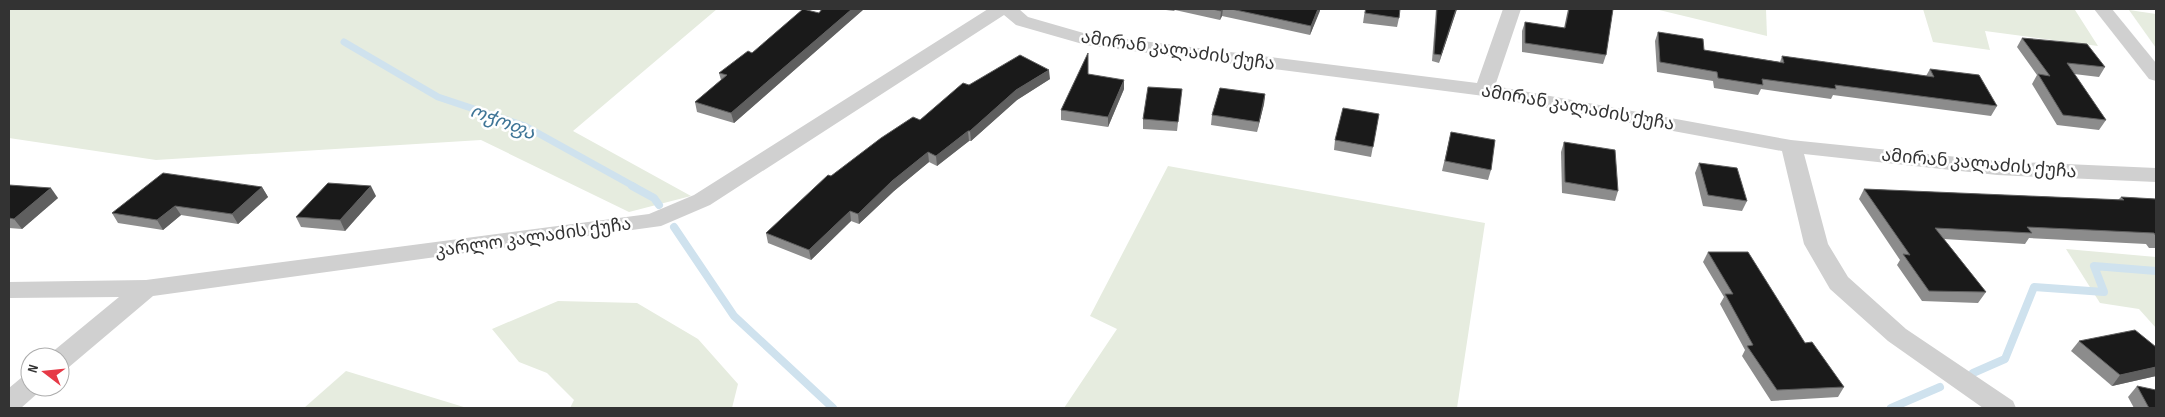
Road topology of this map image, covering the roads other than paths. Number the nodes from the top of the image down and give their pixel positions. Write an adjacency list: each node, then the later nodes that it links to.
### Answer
1 (1000, 9): 9 (street, კარლო კალაძის ქუჩა)
2 (1008, 9): 6 (street, ამირან კალაძის ქუჩა)
3 (1512, 9): 6 (street)
4 (2103, 9): 5 (street)
5 (2156, 75)
6 (1484, 90): 7 (street, ამირან კალაძის ქუჩა)
7 (1791, 146): 8 (street, ამირან კალაძის ქუჩა); 14 (street)
8 (2156, 175)
9 (146, 288): 10 (street, კარლო კალაძის ქუჩა); 11 (street)
10 (9, 290)
11 (70, 352)
12 (20, 394): 13 (street)
13 (9, 403)
14 (2003, 408)

